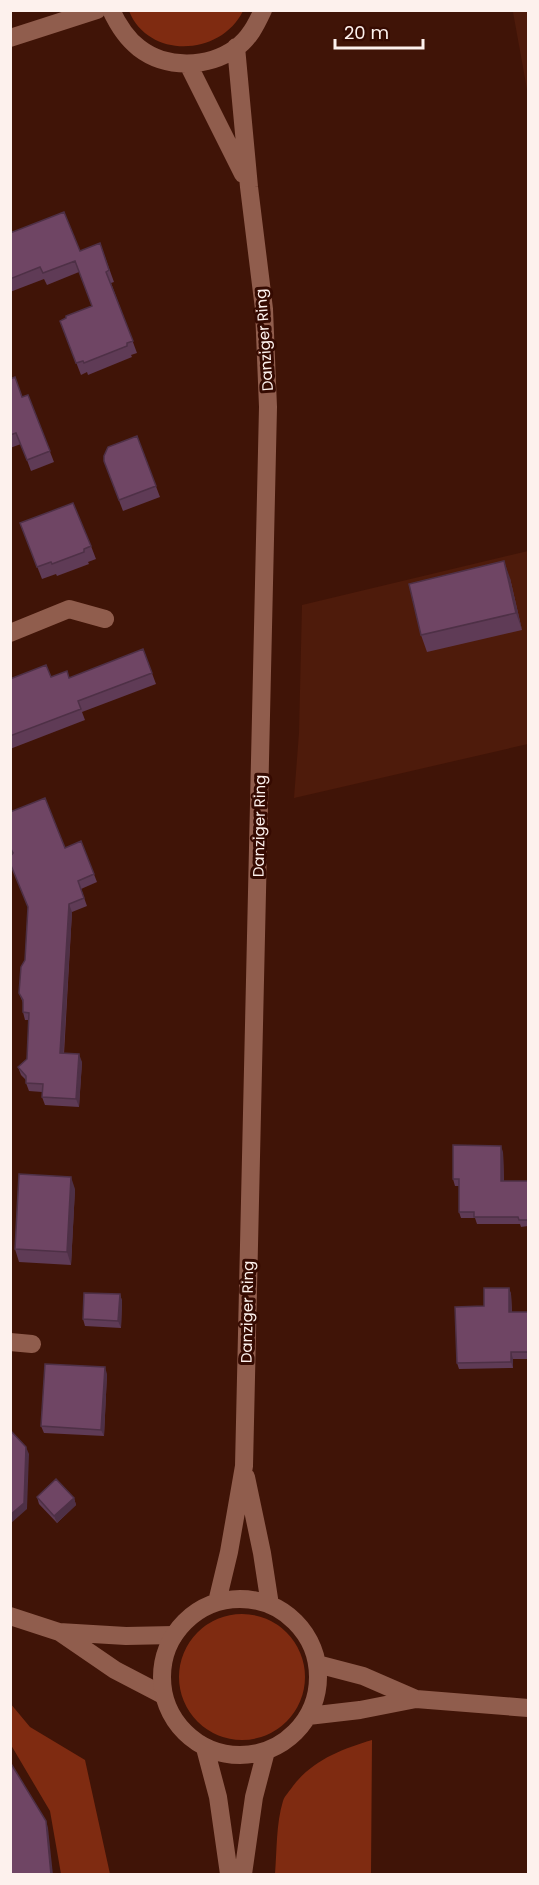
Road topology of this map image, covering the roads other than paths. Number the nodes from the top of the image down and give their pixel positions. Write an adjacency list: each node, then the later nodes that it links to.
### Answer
1 (97, 10): 4 (main road)
2 (111, 10): 6 (main road)
3 (263, 10): 5 (main road)
4 (10, 38)
5 (236, 47): 6 (main road); 7 (main road, Danziger Ring)
6 (188, 64): 7 (main road, Danziger Ring)
7 (249, 187): 12 (main road, Danziger Ring)
8 (105, 620): 9 (main road)
9 (10, 633)
10 (10, 1342): 11 (main road)
11 (32, 1344)
12 (244, 1466): 13 (main road, Danziger Ring); 14 (main road, Danziger Ring)
13 (217, 1602): 14 (main road); 17 (main road)
14 (270, 1605): 18 (main road)
15 (10, 1616): 16 (main road)
16 (59, 1632): 17 (main road); 19 (main road)
17 (174, 1635): 19 (main road)
18 (317, 1664): 20 (main road); 22 (main road)
19 (163, 1695): 23 (main road)
20 (416, 1699): 21 (main road); 22 (main road)
21 (528, 1708)
22 (308, 1716): 24 (main road)
23 (205, 1748): 24 (main road); 25 (main road)
24 (266, 1751): 26 (main road)
25 (229, 1875)
26 (243, 1875)

